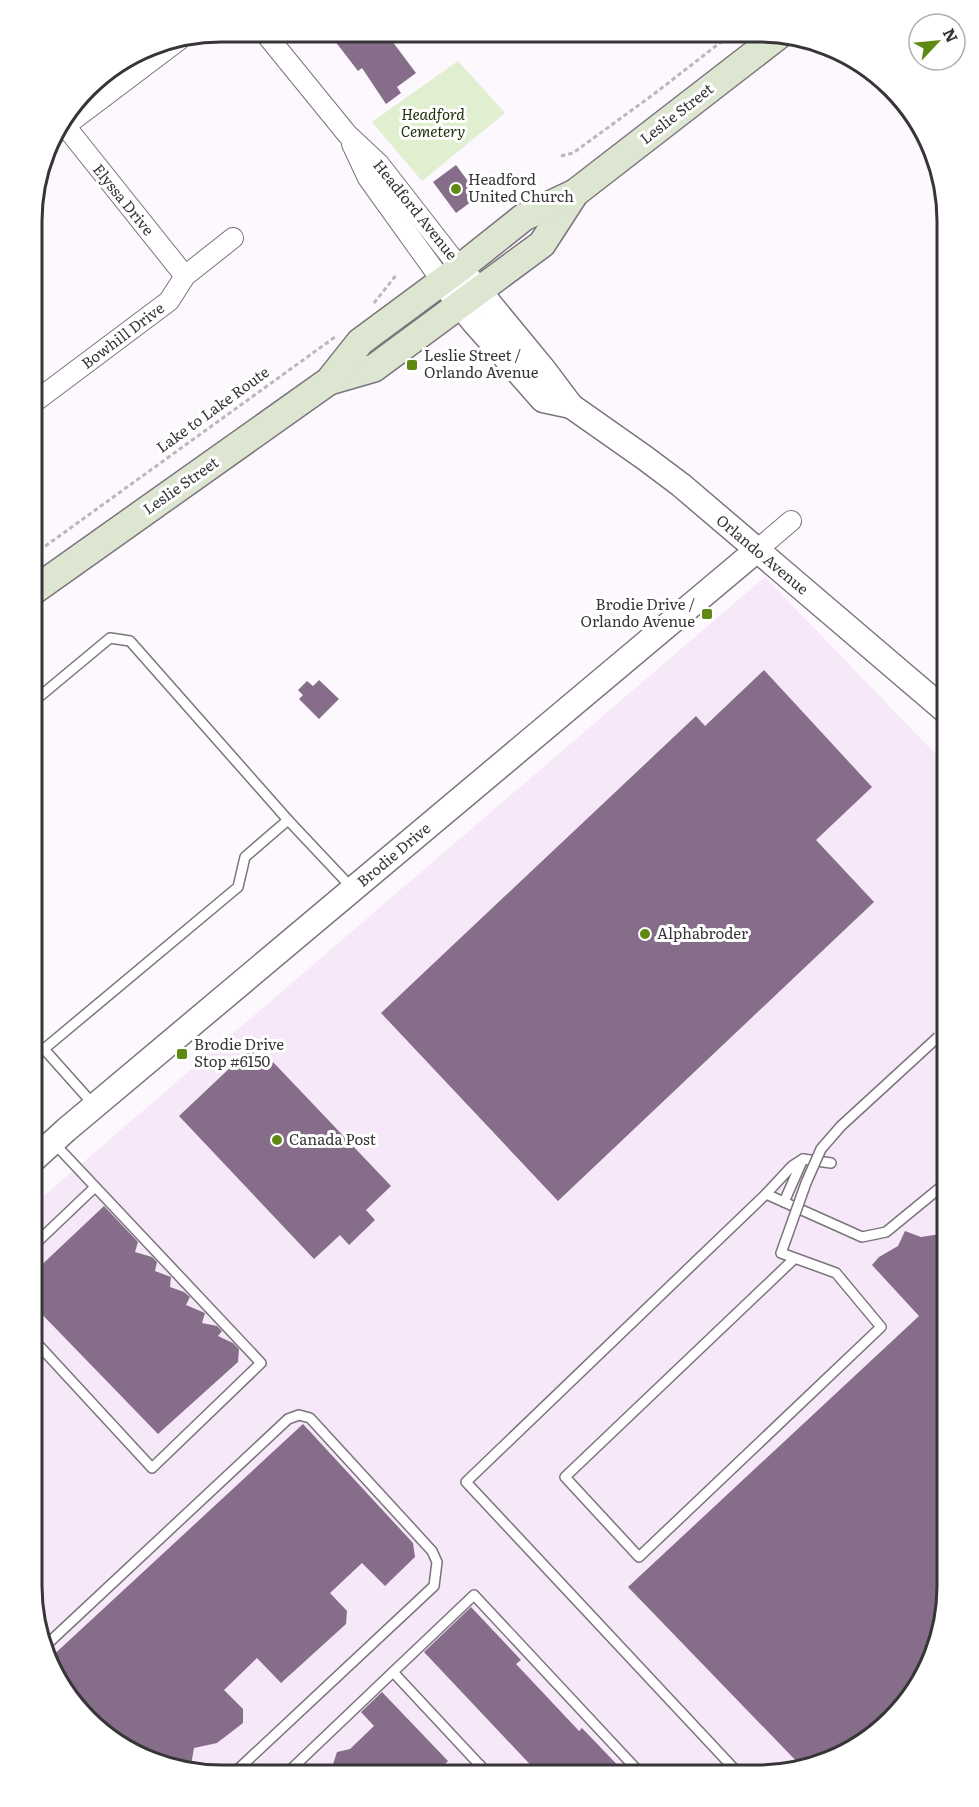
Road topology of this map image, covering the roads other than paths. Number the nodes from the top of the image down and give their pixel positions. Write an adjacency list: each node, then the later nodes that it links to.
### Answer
1 (272, 42): 8 (street, Headford Avenue)
2 (769, 42): 6 (main road, Leslie Street)
3 (165, 51): 4 (street)
4 (76, 116)
5 (65, 134): 9 (street, Elyssa Drive)
6 (575, 193): 8 (main road, Leslie Street); 10 (main road, Leslie Street)
7 (232, 238): 9 (street, Bowhill Drive)
8 (451, 274): 10 (street, Orlando Avenue); 11 (main road, Leslie Street)
9 (185, 276): 12 (street, Bowhill Drive)
10 (469, 298): 11 (main road, Leslie Street); 14 (street, Orlando Avenue)
11 (329, 381): 15 (main road, Leslie Street)
12 (42, 395)
13 (791, 520): 14 (street)
14 (757, 550): 17 (street, Orlando Avenue); 19 (street, Brodie Drive)
15 (42, 585)
16 (42, 695): 18 (lane)
17 (937, 703)
18 (288, 820): 19 (lane); 21 (lane)
19 (353, 889): 21 (street, Brodie Drive)
20 (937, 1041): 31 (lane, bridge)
21 (95, 1106): 22 (street, Brodie Drive)
22 (53, 1142): 23 (street, Brodie Drive); 26 (lane)
23 (42, 1152)
24 (803, 1159): 25 (lane); 28 (lane); 29 (lane)
25 (831, 1163)
26 (95, 1186): 30 (lane); 32 (lane)
27 (937, 1190): 29 (lane)
28 (766, 1194): 29 (lane); 39 (lane)
29 (784, 1202)
30 (42, 1237)
31 (795, 1258): 31 (lane)
32 (42, 1349)
33 (50, 1641): 35 (lane)
34 (393, 1672): 36 (lane); 37 (lane); 38 (lane)
35 (243, 1765)
36 (295, 1765)
37 (480, 1765)
38 (633, 1765)
39 (731, 1765)

